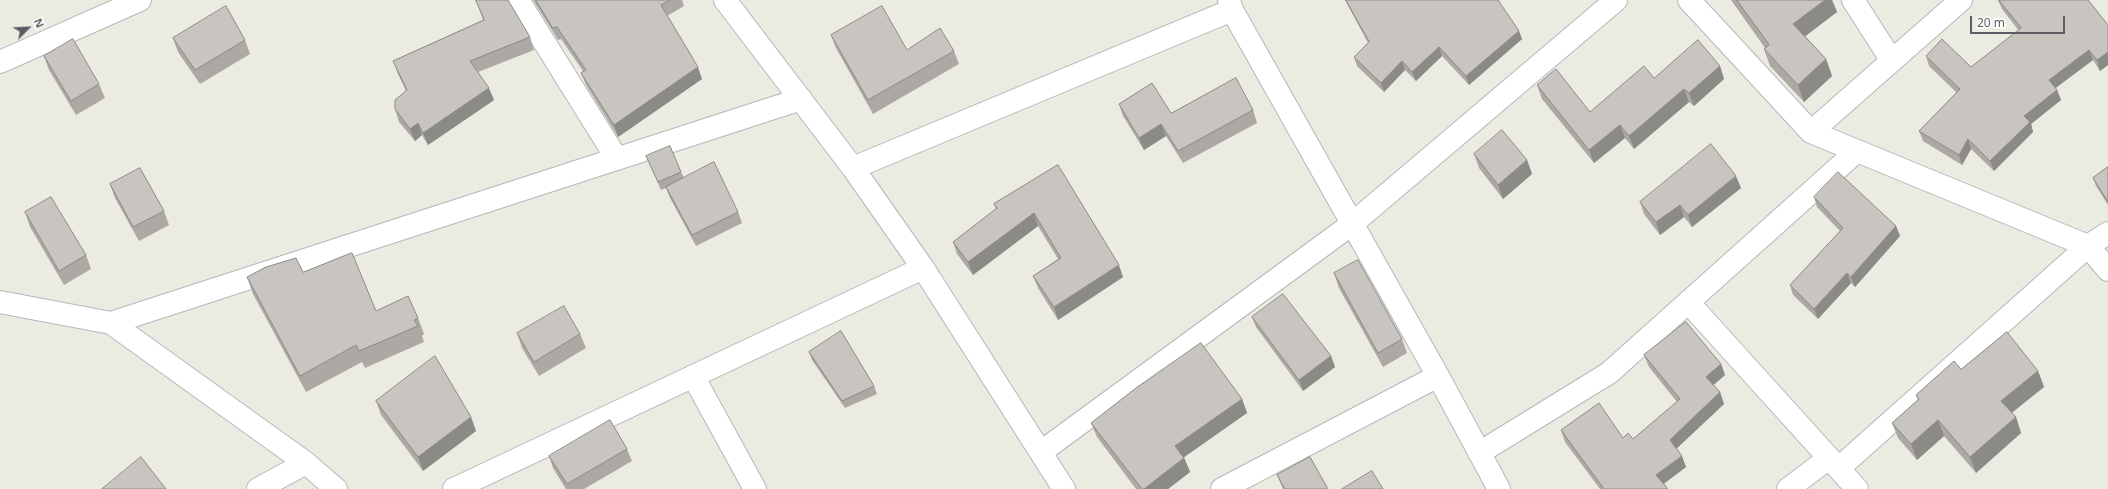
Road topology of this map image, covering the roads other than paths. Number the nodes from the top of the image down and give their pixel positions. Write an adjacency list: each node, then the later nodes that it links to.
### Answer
1 (140, 0): 9 (street)
2 (518, 0): 14 (street)
3 (725, 0): 11 (street)
4 (1616, 0): 16 (street)
5 (1689, 0): 12 (street)
6 (1853, 0): 10 (street)
7 (1961, 0): 10 (street)
8 (1230, 5): 15 (street); 16 (street)
9 (2, 58)
10 (1892, 61): 12 (street)
11 (801, 99): 14 (street); 15 (street)
12 (1811, 132): 13 (street)
13 (1857, 151): 18 (street); 22 (street)
14 (616, 159): 23 (street)
15 (853, 168): 19 (street)
16 (1352, 224): 25 (street); 26 (street)
17 (2108, 233): 18 (street)
18 (2088, 246): 20 (street); 29 (street)
19 (923, 268): 24 (street); 26 (street)
20 (2108, 270)
21 (0, 302): 23 (street)
22 (1688, 302): 27 (street); 29 (street)
23 (111, 323): 28 (street)
24 (693, 376): 32 (street); 33 (street)
25 (1438, 376): 27 (street); 35 (street)
26 (1040, 452): 34 (street)
27 (1479, 453): 36 (street)
28 (306, 463): 30 (street); 31 (street)
29 (1834, 463): 37 (street); 38 (street)
30 (258, 489)
31 (336, 489)
32 (454, 489)
33 (755, 489)
34 (1064, 489)
35 (1222, 489)
36 (1499, 489)
37 (1788, 489)
38 (1857, 489)

